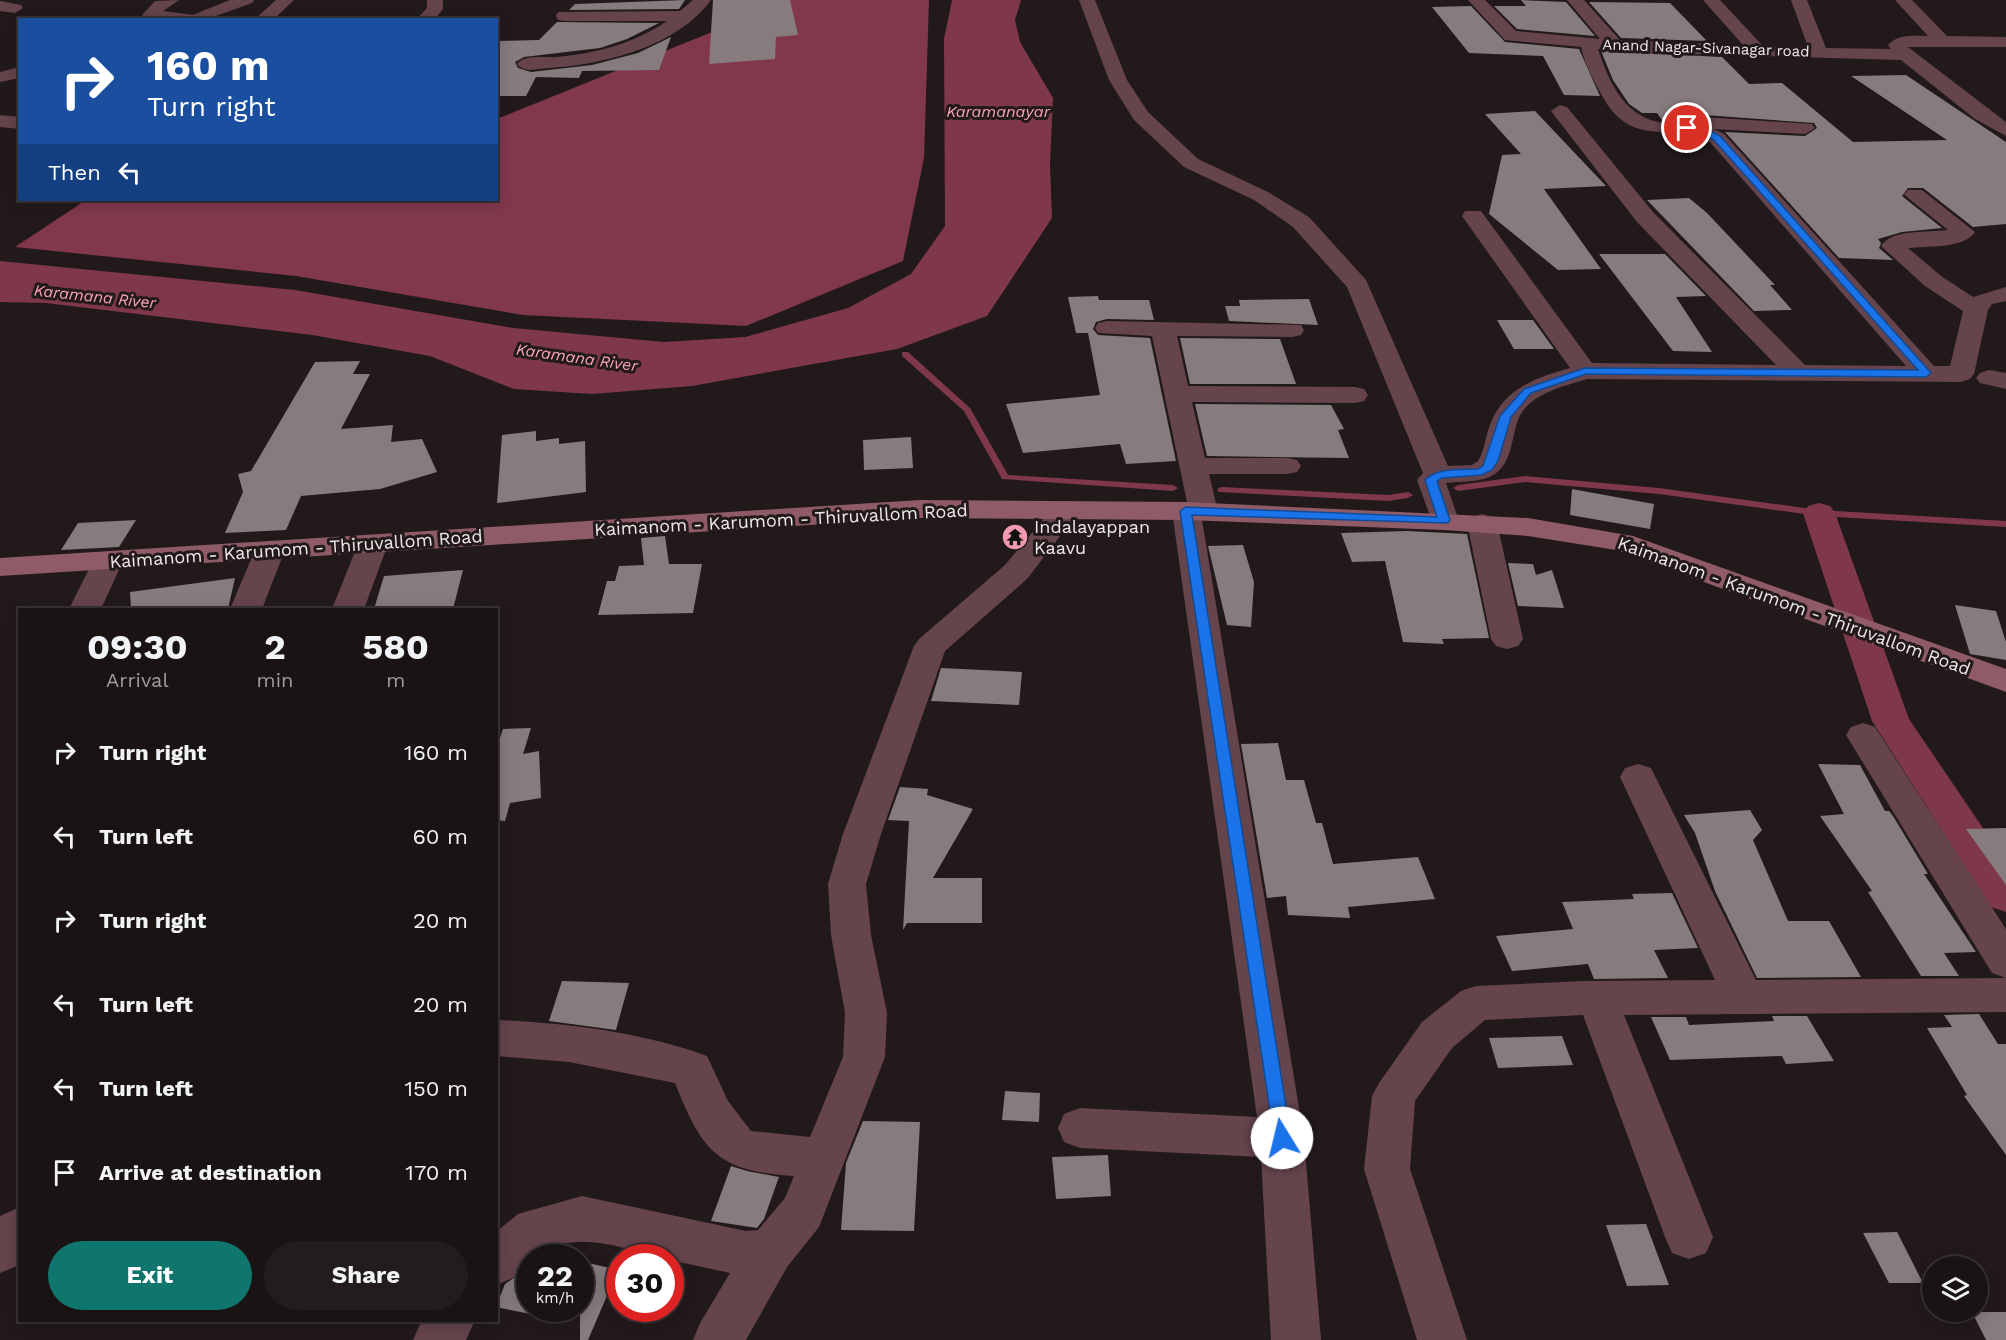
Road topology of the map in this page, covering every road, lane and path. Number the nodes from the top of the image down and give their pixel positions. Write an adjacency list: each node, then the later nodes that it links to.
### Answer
1 (171, 0): 14 (street)
2 (246, 0): 15 (street)
3 (286, 0): 16 (street)
4 (435, 0): 17 (street)
5 (703, 0): 13 (street)
6 (1087, 0): 50 (street)
7 (1476, 0): 23 (street)
8 (1575, 0): 24 (street)
9 (1711, 0): 25 (street)
10 (1799, 0): 18 (street)
11 (1903, 0): 20 (street)
12 (564, 16): 13 (street)
13 (686, 16): 27 (street)
14 (154, 18)
15 (191, 18)
16 (264, 18)
17 (426, 18)
18 (1810, 31): 19 (street); 26 (street)
19 (1833, 31)
20 (1941, 40): 21 (street, Anand Nagar-Sivanagar road); 22 (street, Anand Nagar-Sivanagar road)
21 (2006, 42)
22 (1901, 43): 26 (street, Anand Nagar-Sivanagar road); 35 (street)
23 (1589, 44): 24 (street, Anand Nagar-Sivanagar road); 33 (street, Anand Nagar-Sivanagar road)
24 (1616, 46): 25 (street, Anand Nagar-Sivanagar road)
25 (1758, 51): 26 (street, Anand Nagar-Sivanagar road)
26 (1819, 53)
27 (526, 64)
28 (18, 72): 29 (street)
29 (0, 77)
30 (1560, 111): 44 (street)
31 (0, 121): 32 (street)
32 (18, 123)
33 (1693, 128): 34 (street); 45 (street, Anand Nagar-Sivanagar road)
34 (1805, 128)
35 (2006, 130)
36 (1915, 194): 39 (street)
37 (1473, 216): 43 (street)
38 (2006, 294): 39 (street)
39 (1976, 309): 45 (street)
40 (1107, 328): 41 (street)
41 (1163, 329): 42 (street); 46 (street)
42 (1292, 330)
43 (1585, 371): 44 (street); 50 (street)
44 (1798, 373): 45 (street)
45 (1926, 373)
46 (1177, 394): 47 (street); 48 (street)
47 (1355, 395)
48 (1192, 466): 49 (street); 52 (street)
49 (1287, 466)
50 (1438, 475): 53 (street)
51 (1066, 510): 52 (main road, Kaimanom - Karumom - Thiruvallom Road); 55 (main road, Kaimanom - Karumom - Thiruvallom Road); 73 (street)
52 (1194, 511): 53 (main road, Kaimanom - Karumom - Thiruvallom Road); 72 (street)
53 (1444, 520): 54 (main road, Kaimanom - Karumom - Thiruvallom Road)
54 (1482, 523): 62 (street); 63 (main road, Kaimanom - Karumom - Thiruvallom Road)
55 (373, 544): 56 (main road, Kaimanom - Karumom - Thiruvallom Road); 61 (street)
56 (270, 550): 57 (main road, Kaimanom - Karumom - Thiruvallom Road); 60 (street)
57 (108, 561): 58 (main road, Kaimanom - Karumom - Thiruvallom Road); 59 (street)
58 (0, 567)
59 (85, 608)
60 (246, 608)
61 (348, 608)
62 (1507, 639)
63 (2006, 681)
64 (1863, 735): 66 (street)
65 (1638, 777): 68 (street)
66 (2006, 962)
67 (2006, 995): 68 (street)
68 (1744, 997): 69 (street)
69 (1597, 998): 76 (street); 84 (street)
70 (498, 1038): 73 (street)
71 (1080, 1128): 72 (street)
72 (1282, 1138): 83 (street)
73 (824, 1158): 78 (street)
74 (516, 1229): 78 (street); 79 (street)
75 (18, 1230): 77 (street)
76 (1689, 1237)
77 (0, 1250)
78 (770, 1251): 82 (street)
79 (498, 1259)
80 (449, 1322): 81 (street)
81 (438, 1340)
82 (718, 1340)
83 (1296, 1340)
84 (1442, 1340)

